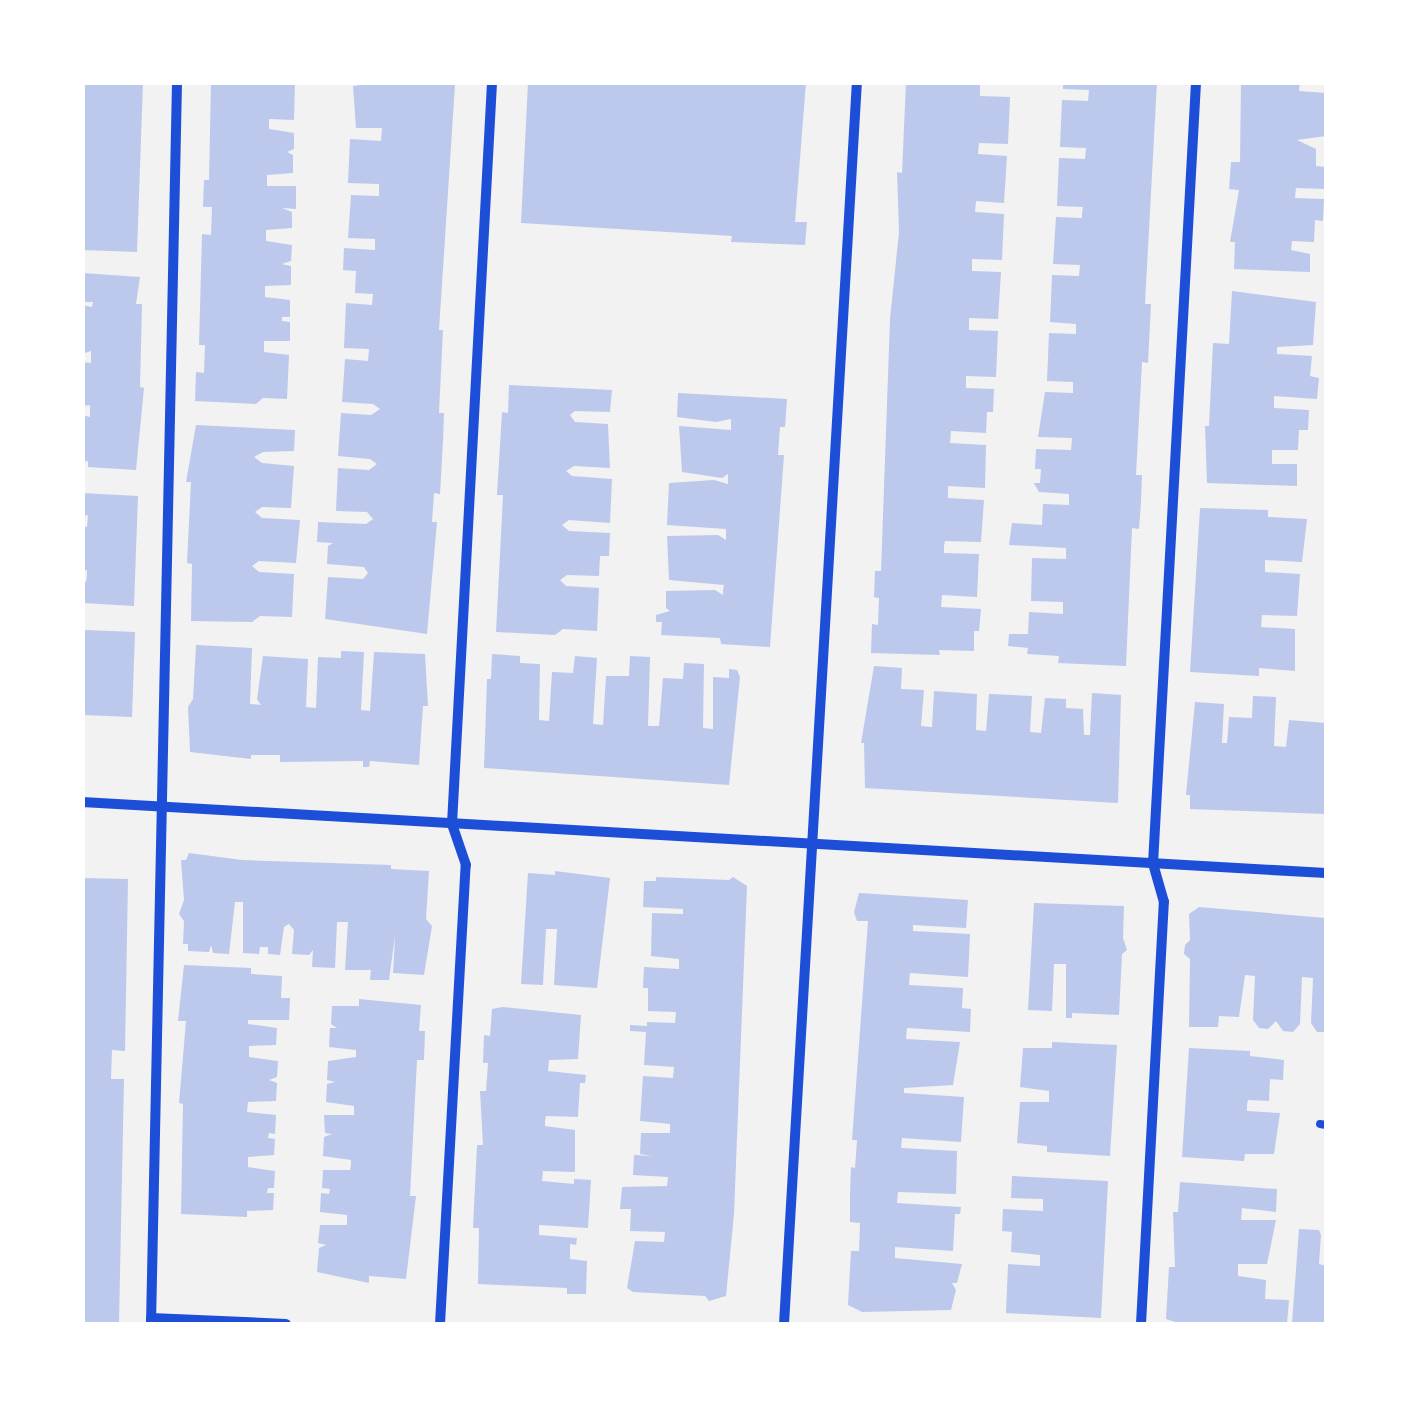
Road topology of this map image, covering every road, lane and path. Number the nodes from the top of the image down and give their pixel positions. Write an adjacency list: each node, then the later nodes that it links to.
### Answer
1 (177, 82): 6 (street)
2 (492, 82): 7 (street)
3 (857, 82): 8 (street)
4 (1196, 82): 9 (street)
5 (82, 802): 6 (street)
6 (162, 808): 7 (street); 11 (street)
7 (452, 824): 8 (street); 13 (street)
8 (815, 842): 9 (street); 14 (street)
9 (1153, 864): 10 (street); 15 (street)
10 (1326, 873)
11 (151, 1321): 12 (street)
12 (286, 1324)
13 (440, 1324)
14 (784, 1324)
15 (1141, 1324)

